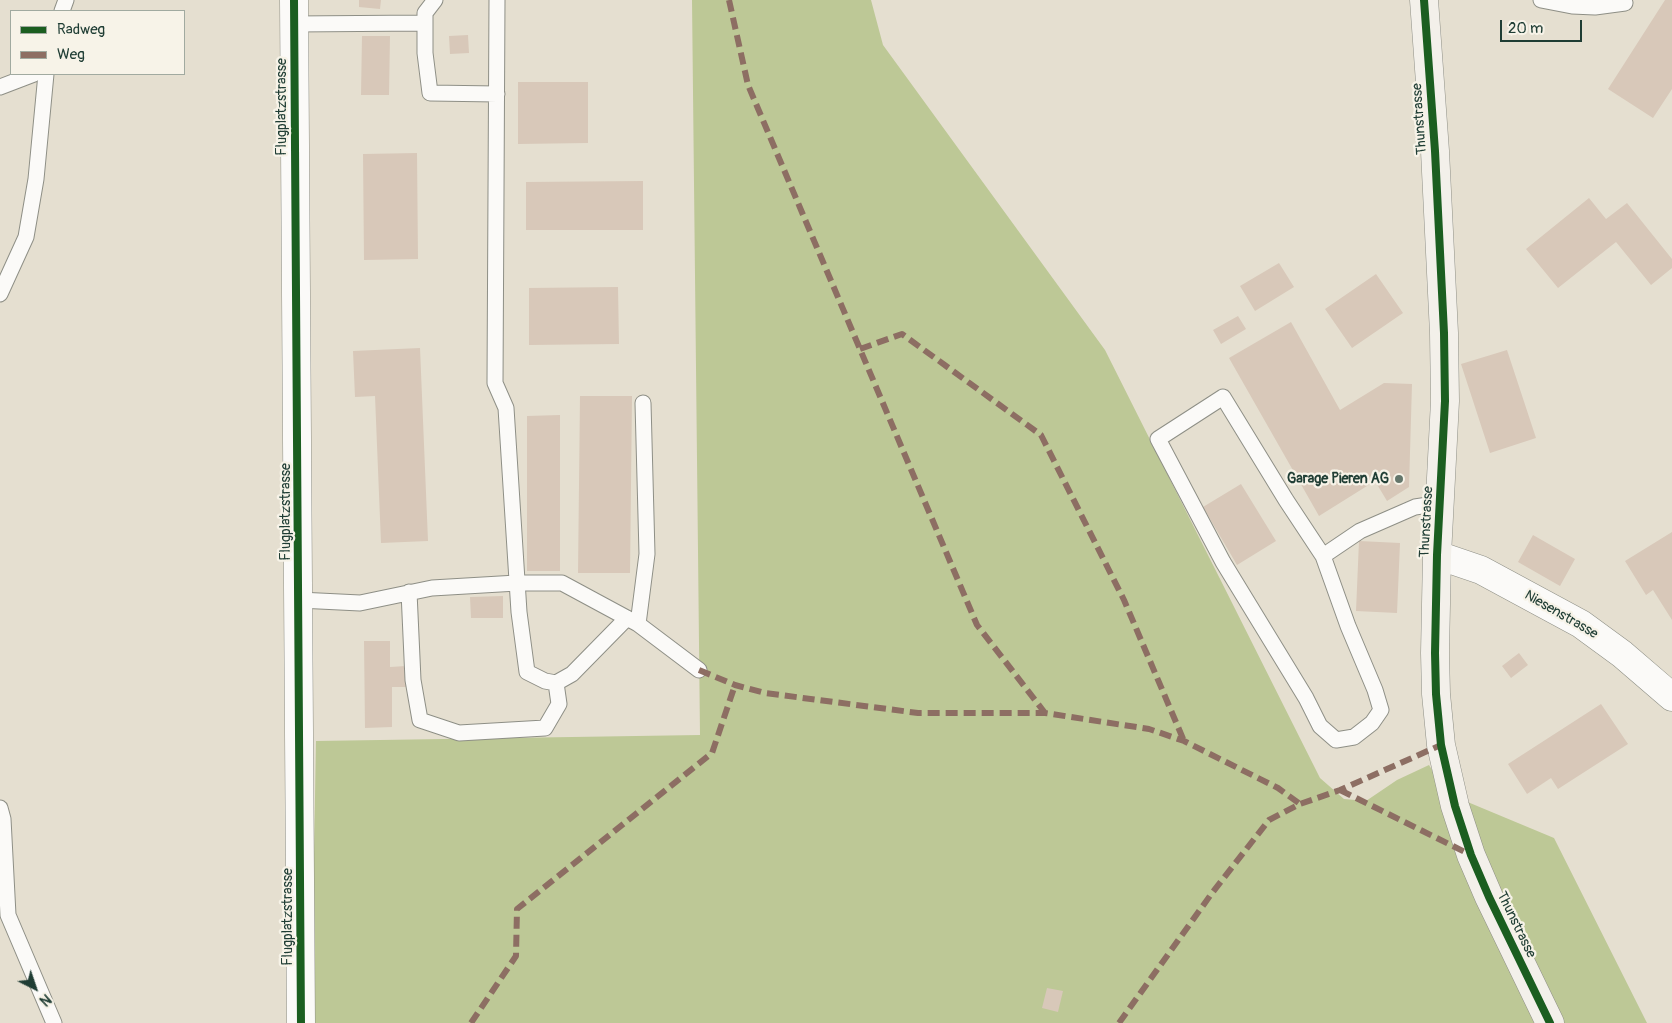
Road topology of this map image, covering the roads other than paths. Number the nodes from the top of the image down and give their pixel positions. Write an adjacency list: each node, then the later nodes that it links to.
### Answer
1 (435, 0): 7 (lane)
2 (497, 0): 11 (lane)
3 (1424, 0): 15 (street, Thunstrasse)
4 (1541, 0): 5 (lane)
5 (1625, 3)
6 (294, 12): 7 (lane); 20 (street, Flugplatzstrasse)
7 (424, 23): 11 (lane)
8 (32, 75): 10 (lane)
9 (46, 75): 12 (lane)
10 (0, 88)
11 (497, 94): 18 (lane)
12 (4, 270): 13 (lane)
13 (0, 294)
14 (643, 403): 21 (lane)
15 (1441, 503): 16 (street, Thunstrasse); 17 (lane)
16 (1437, 555): 24 (street, Niesenstrasse); 28 (street, Thunstrasse)
17 (1323, 556): 17 (lane)
18 (517, 583): 19 (lane); 21 (lane); 23 (lane)
19 (409, 592): 20 (lane); 23 (lane)
20 (299, 600): 27 (street, Flugplatzstrasse)
21 (632, 621): 22 (lane); 23 (lane)
22 (700, 670)
23 (556, 684)
24 (1672, 697)
25 (0, 808): 26 (lane)
26 (54, 1023)
27 (301, 1023)
28 (1550, 1023)

